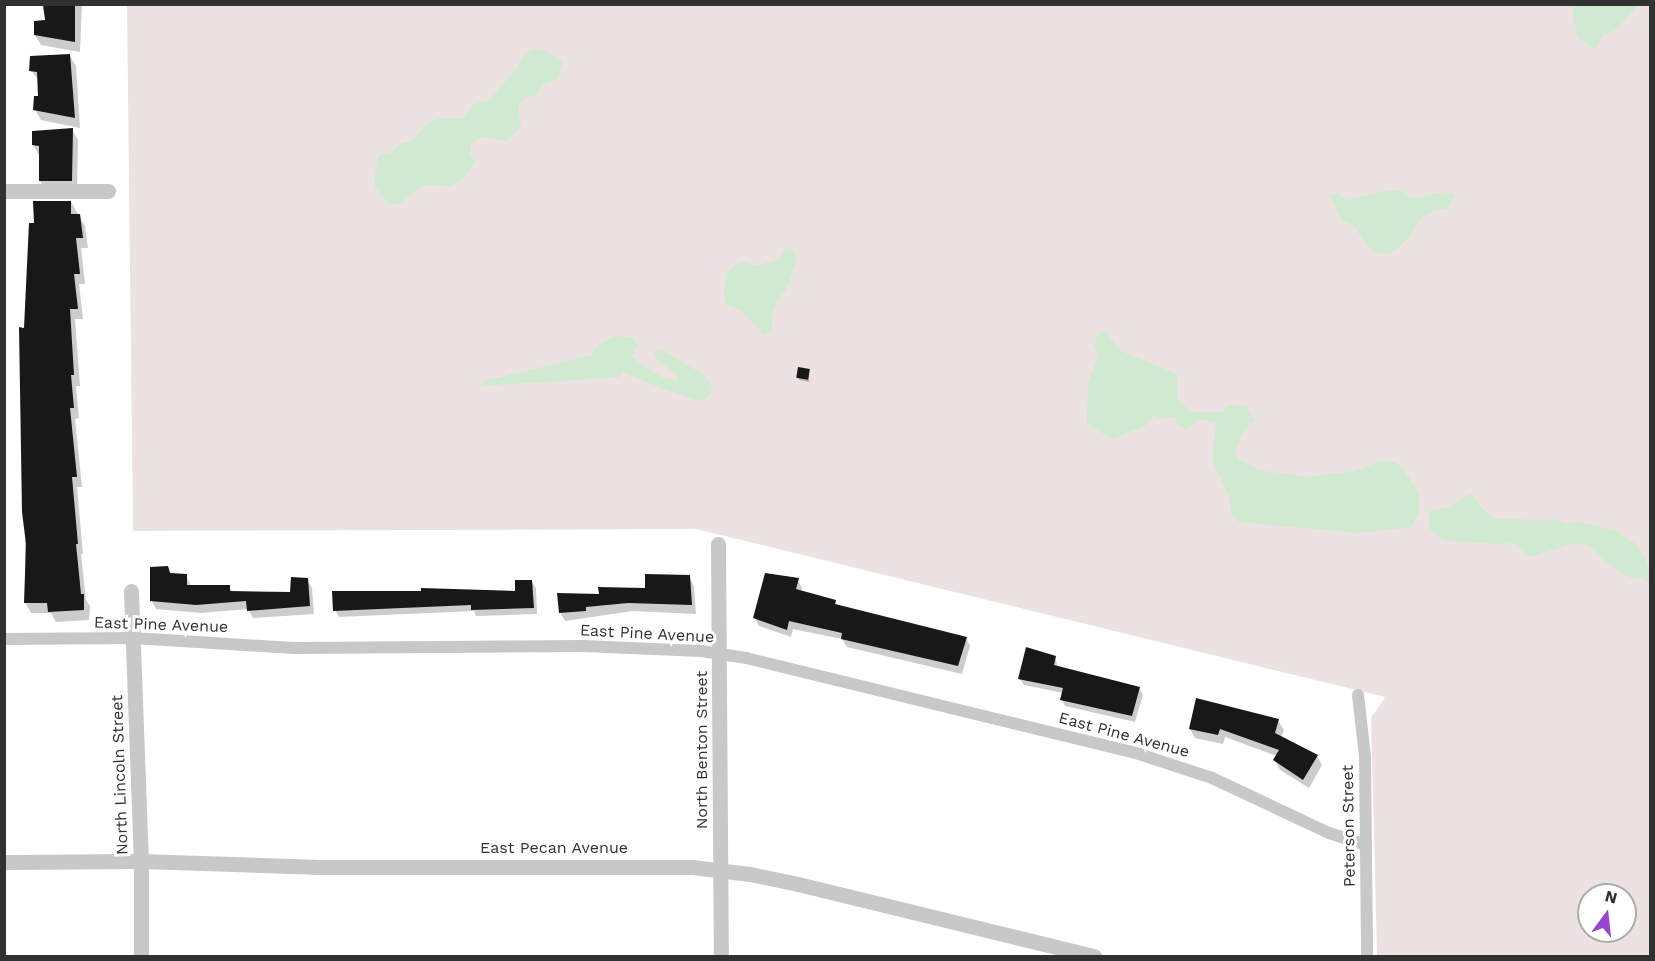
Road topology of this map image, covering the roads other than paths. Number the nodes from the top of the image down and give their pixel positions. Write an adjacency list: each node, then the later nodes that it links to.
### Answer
1 (4, 191): 2 (street)
2 (108, 191)
3 (718, 544): 7 (street, North Benton Street)
4 (131, 591): 5 (street, North Lincoln Street)
5 (134, 638): 6 (street, East Pine Avenue); 7 (street, East Pine Avenue); 10 (street, North Lincoln Street)
6 (4, 639)
7 (720, 654): 9 (street, East Pine Avenue); 12 (street, North Benton Street)
8 (1358, 695): 9 (street, Peterson Street)
9 (1366, 846): 16 (street, Peterson Street)
10 (141, 861): 11 (street, East Pecan Avenue); 12 (street, East Pecan Avenue); 13 (street, North Lincoln Street)
11 (4, 862)
12 (721, 870): 14 (street, North Benton Street); 15 (street, East Pecan Avenue)
13 (141, 957)
14 (721, 957)
15 (1094, 957)
16 (1367, 957)

